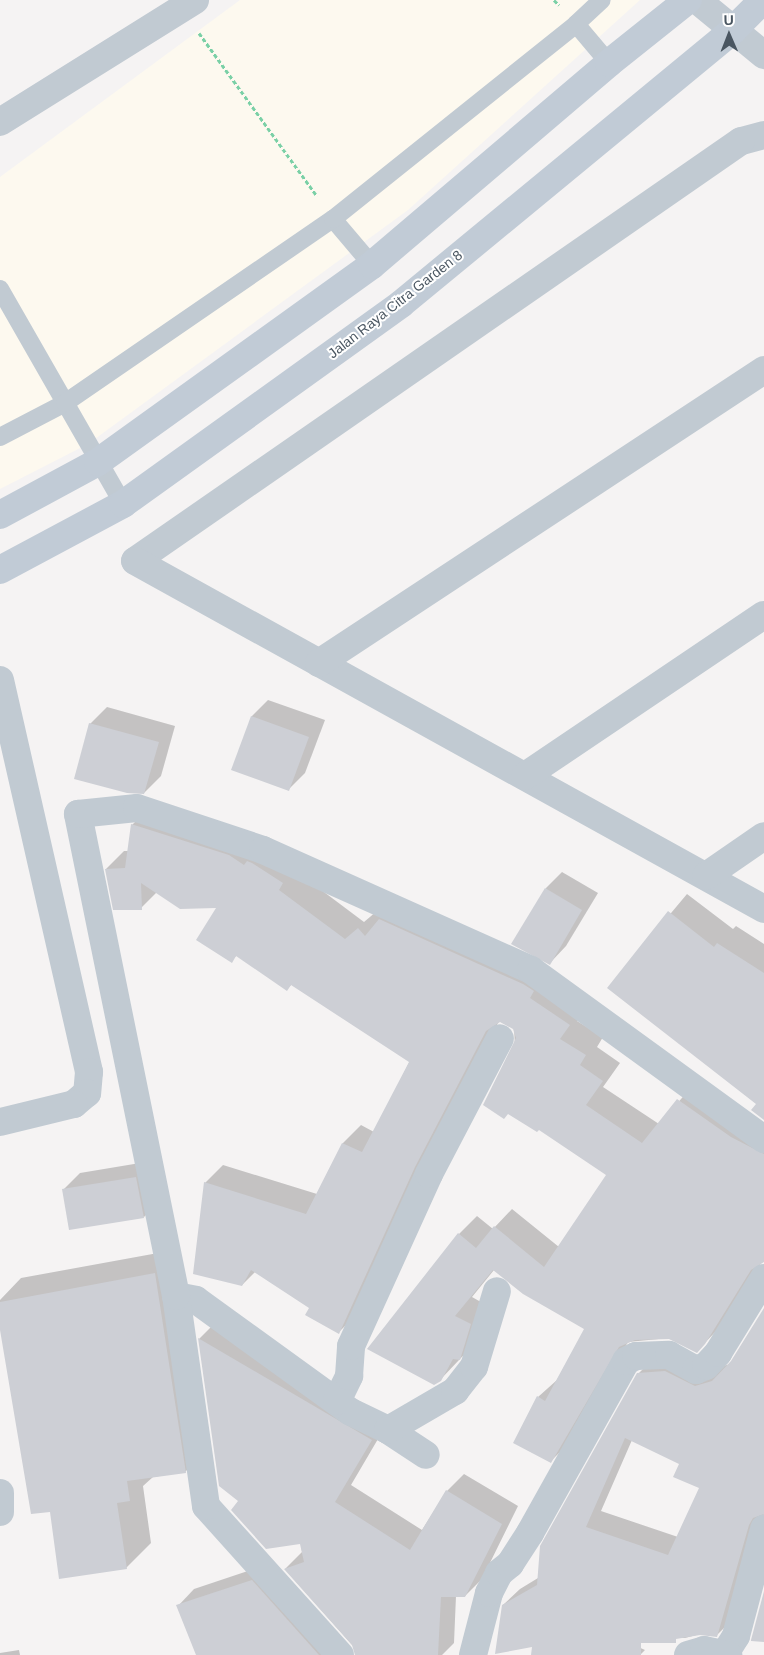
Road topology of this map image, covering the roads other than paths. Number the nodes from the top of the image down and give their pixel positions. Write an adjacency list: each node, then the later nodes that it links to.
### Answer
1 (602, 0): 6 (lane)
2 (688, 0): 9 (street)
3 (697, 0): 7 (street)
4 (763, 0): 7 (street, Jalan Raya Citra Garden 8)
5 (188, 4): 10 (street)
6 (576, 24): 9 (lane); 12 (lane)
7 (733, 30): 8 (street); 19 (street, Jalan Raya Citra Garden 8)
8 (764, 55)
9 (609, 63): 13 (street)
10 (0, 122)
11 (764, 135): 23 (street)
12 (333, 219): 13 (lane); 16 (lane)
13 (372, 265): 18 (street)
14 (0, 290): 16 (lane)
15 (764, 370): 23 (street)
16 (65, 404): 17 (lane); 18 (lane)
17 (0, 437)
18 (98, 462): 19 (lane); 20 (street)
19 (123, 504): 21 (street, Jalan Raya Citra Garden 8)
20 (0, 515)
21 (0, 570)
22 (764, 614): 25 (street)
23 (319, 663): 25 (street)
24 (0, 680): 30 (street)
25 (525, 776): 27 (street)
26 (764, 836): 27 (street)
27 (706, 876): 28 (street)
28 (764, 909)
29 (500, 1038): 35 (street)
30 (0, 1122)
31 (764, 1138): 34 (street)
32 (764, 1278): 43 (street)
33 (497, 1291): 36 (street)
34 (176, 1296): 35 (street); 42 (street)
35 (337, 1401): 36 (street)
36 (388, 1430): 37 (street)
37 (426, 1455)
38 (0, 1493): 39 (street)
39 (0, 1512)
40 (764, 1529): 41 (street)
41 (727, 1654): 44 (street)
42 (340, 1655)
43 (473, 1655)
44 (688, 1655)

